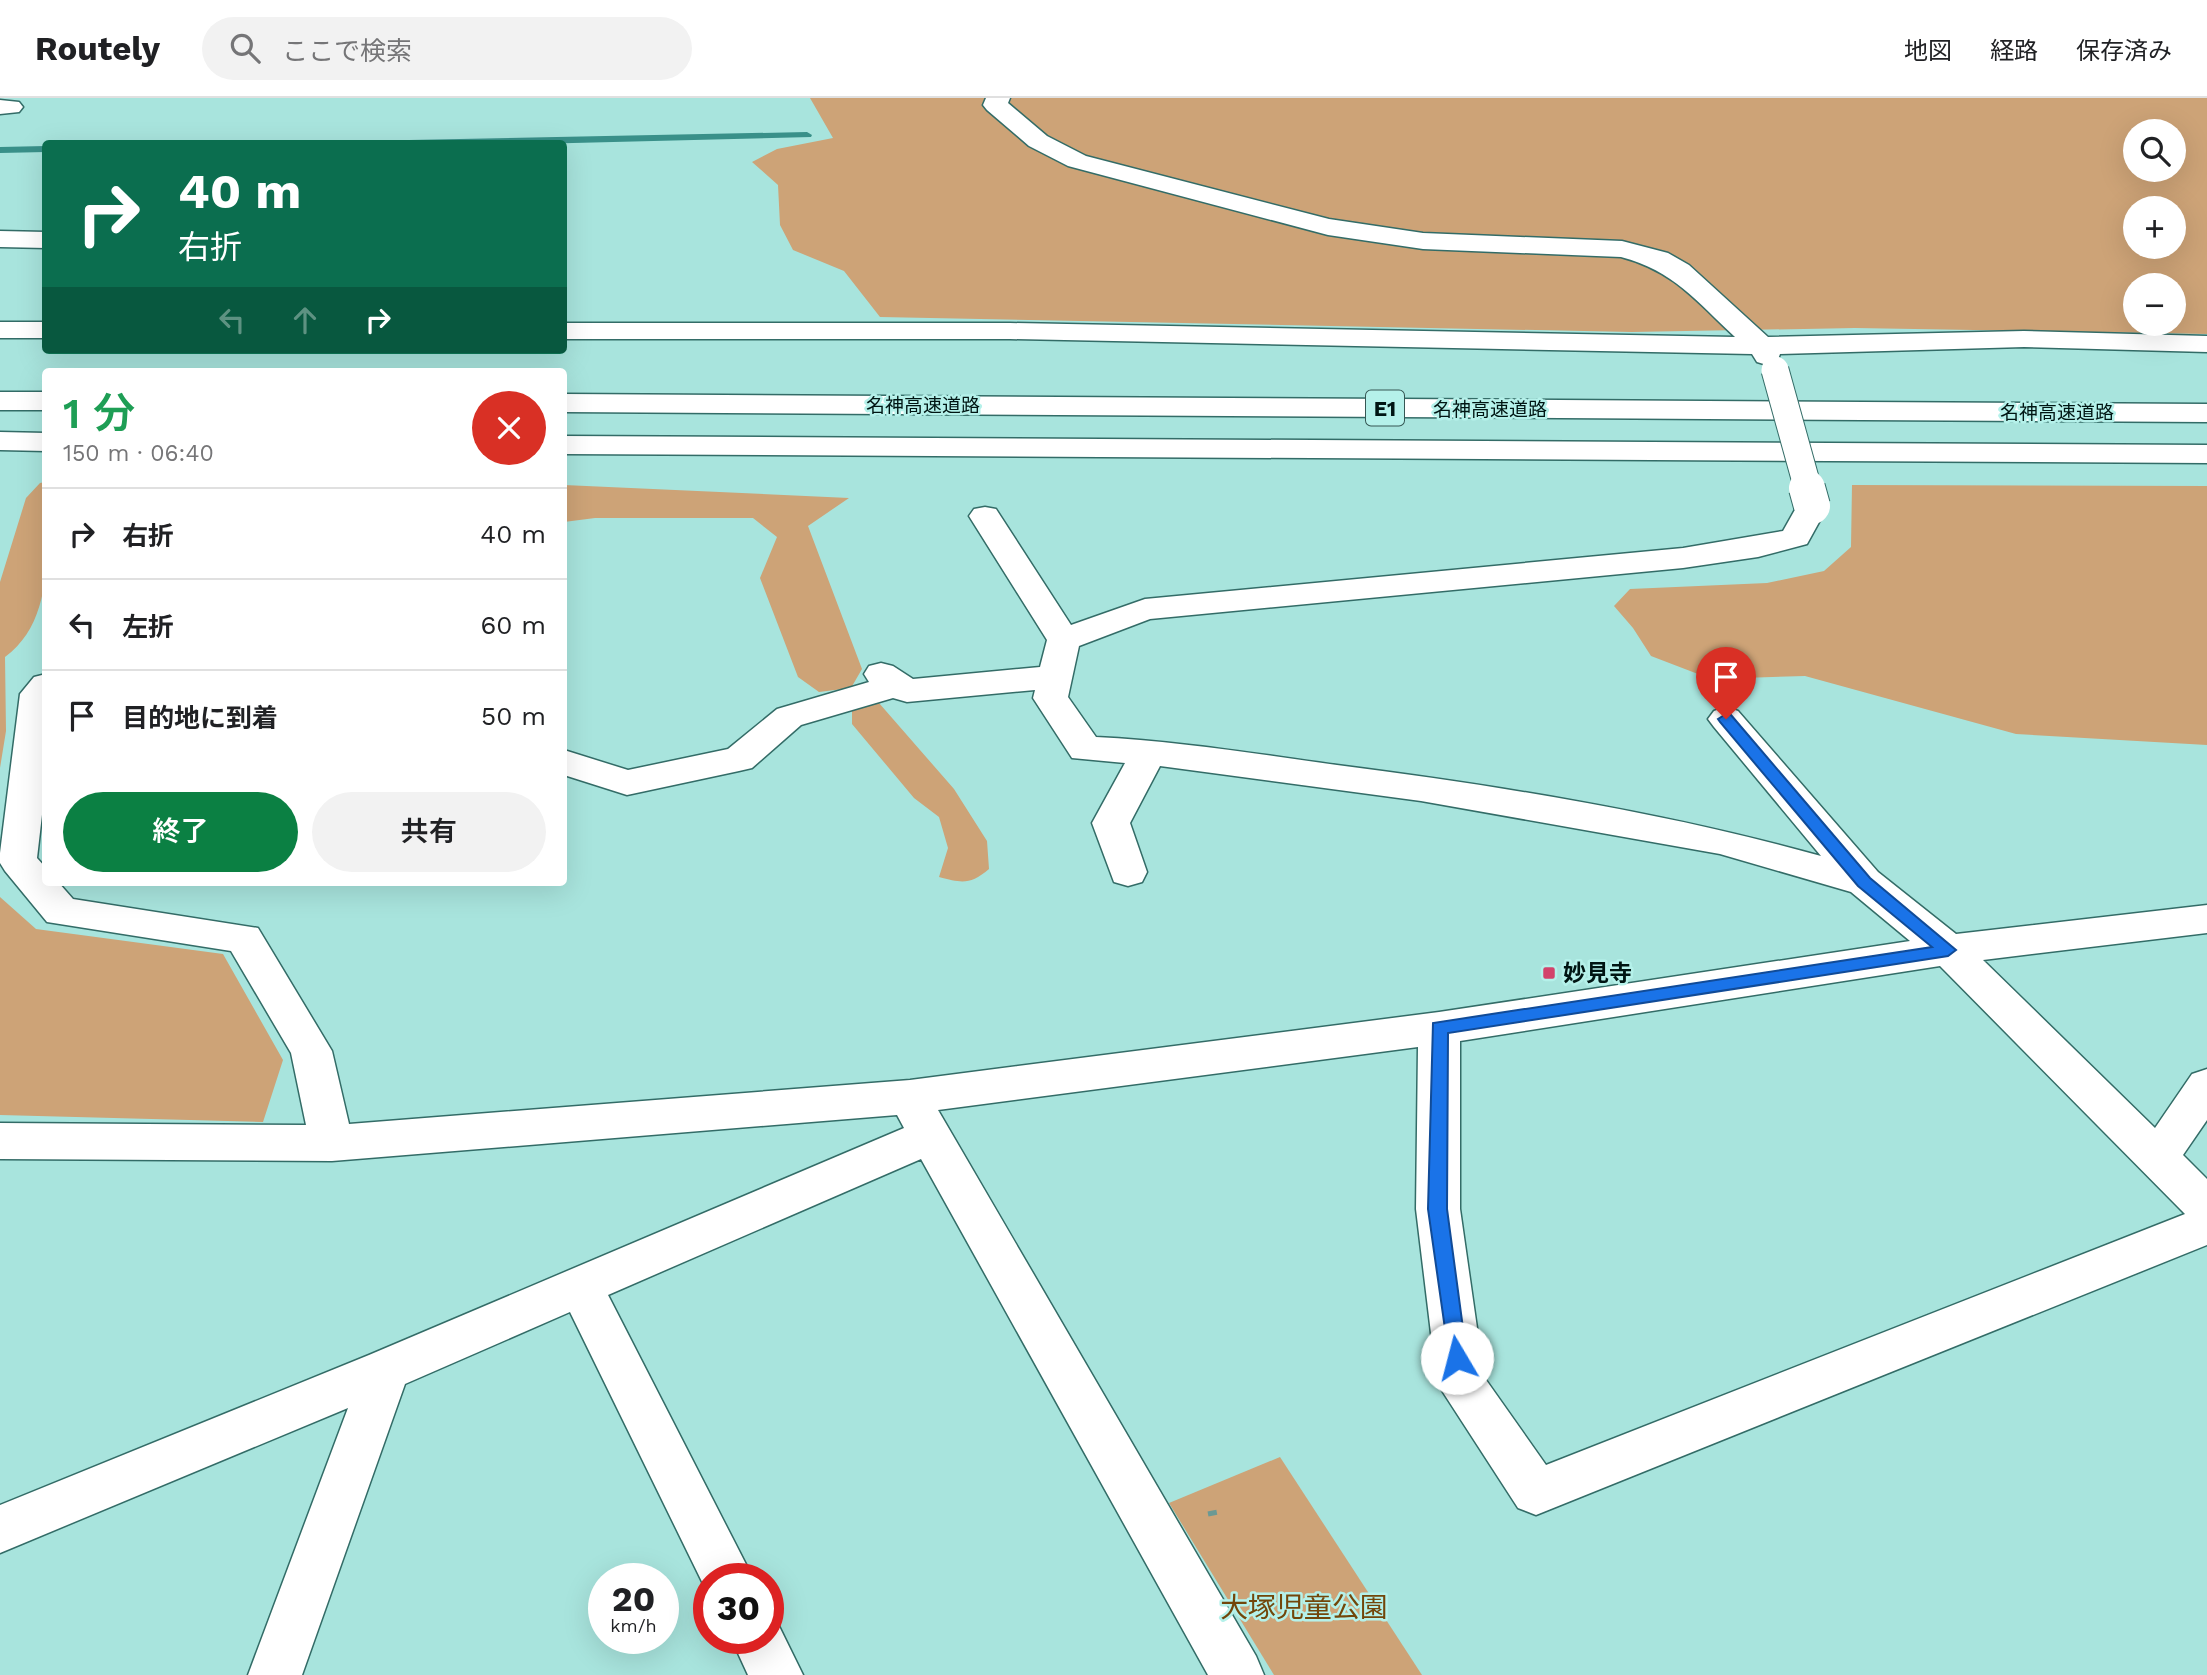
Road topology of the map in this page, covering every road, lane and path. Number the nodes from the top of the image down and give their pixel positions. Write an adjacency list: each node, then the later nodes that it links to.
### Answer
1 (998, 98): 8 (main road)
2 (0, 239): 3 (main road)
3 (42, 240)
4 (0, 330): 5 (main road)
5 (42, 330)
6 (567, 331): 8 (main road)
7 (2207, 344): 8 (main road)
8 (1768, 358): 18 (main road, bridge)
9 (0, 401): 10 (main road)
10 (42, 401)
11 (567, 403): 12 (main road, 名神高速道路 / E1)
12 (2207, 413)
13 (0, 441): 14 (main road)
14 (42, 442)
15 (567, 444): 16 (main road, 名神高速道路 / E1)
16 (2207, 454)
17 (985, 516): 18 (main road)
18 (1064, 640): 19 (main road)
19 (1055, 677): 22 (main road); 23 (main road)
20 (42, 689): 32 (main road)
21 (1726, 719): 25 (main road)
22 (1149, 752): 24 (main road); 25 (main road)
23 (567, 763)
24 (1128, 872)
25 (1864, 882): 27 (main road)
26 (2207, 919): 27 (main road)
27 (1948, 950): 28 (main road); 33 (main road)
28 (1439, 1027): 30 (main road); 35 (main road)
29 (2207, 1086): 33 (main road)
30 (920, 1117): 32 (main road); 36 (main road); 43 (main road)
31 (0, 1141): 32 (main road)
32 (332, 1143)
33 (2157, 1158): 34 (main road)
34 (2207, 1208)
35 (2207, 1225)
36 (580, 1286): 37 (main road); 39 (main road)
37 (386, 1370): 38 (main road); 41 (main road)
38 (0, 1529)
39 (719, 1563)
40 (765, 1654): 42 (main road)
41 (275, 1675)
42 (776, 1675)
43 (1237, 1675)

